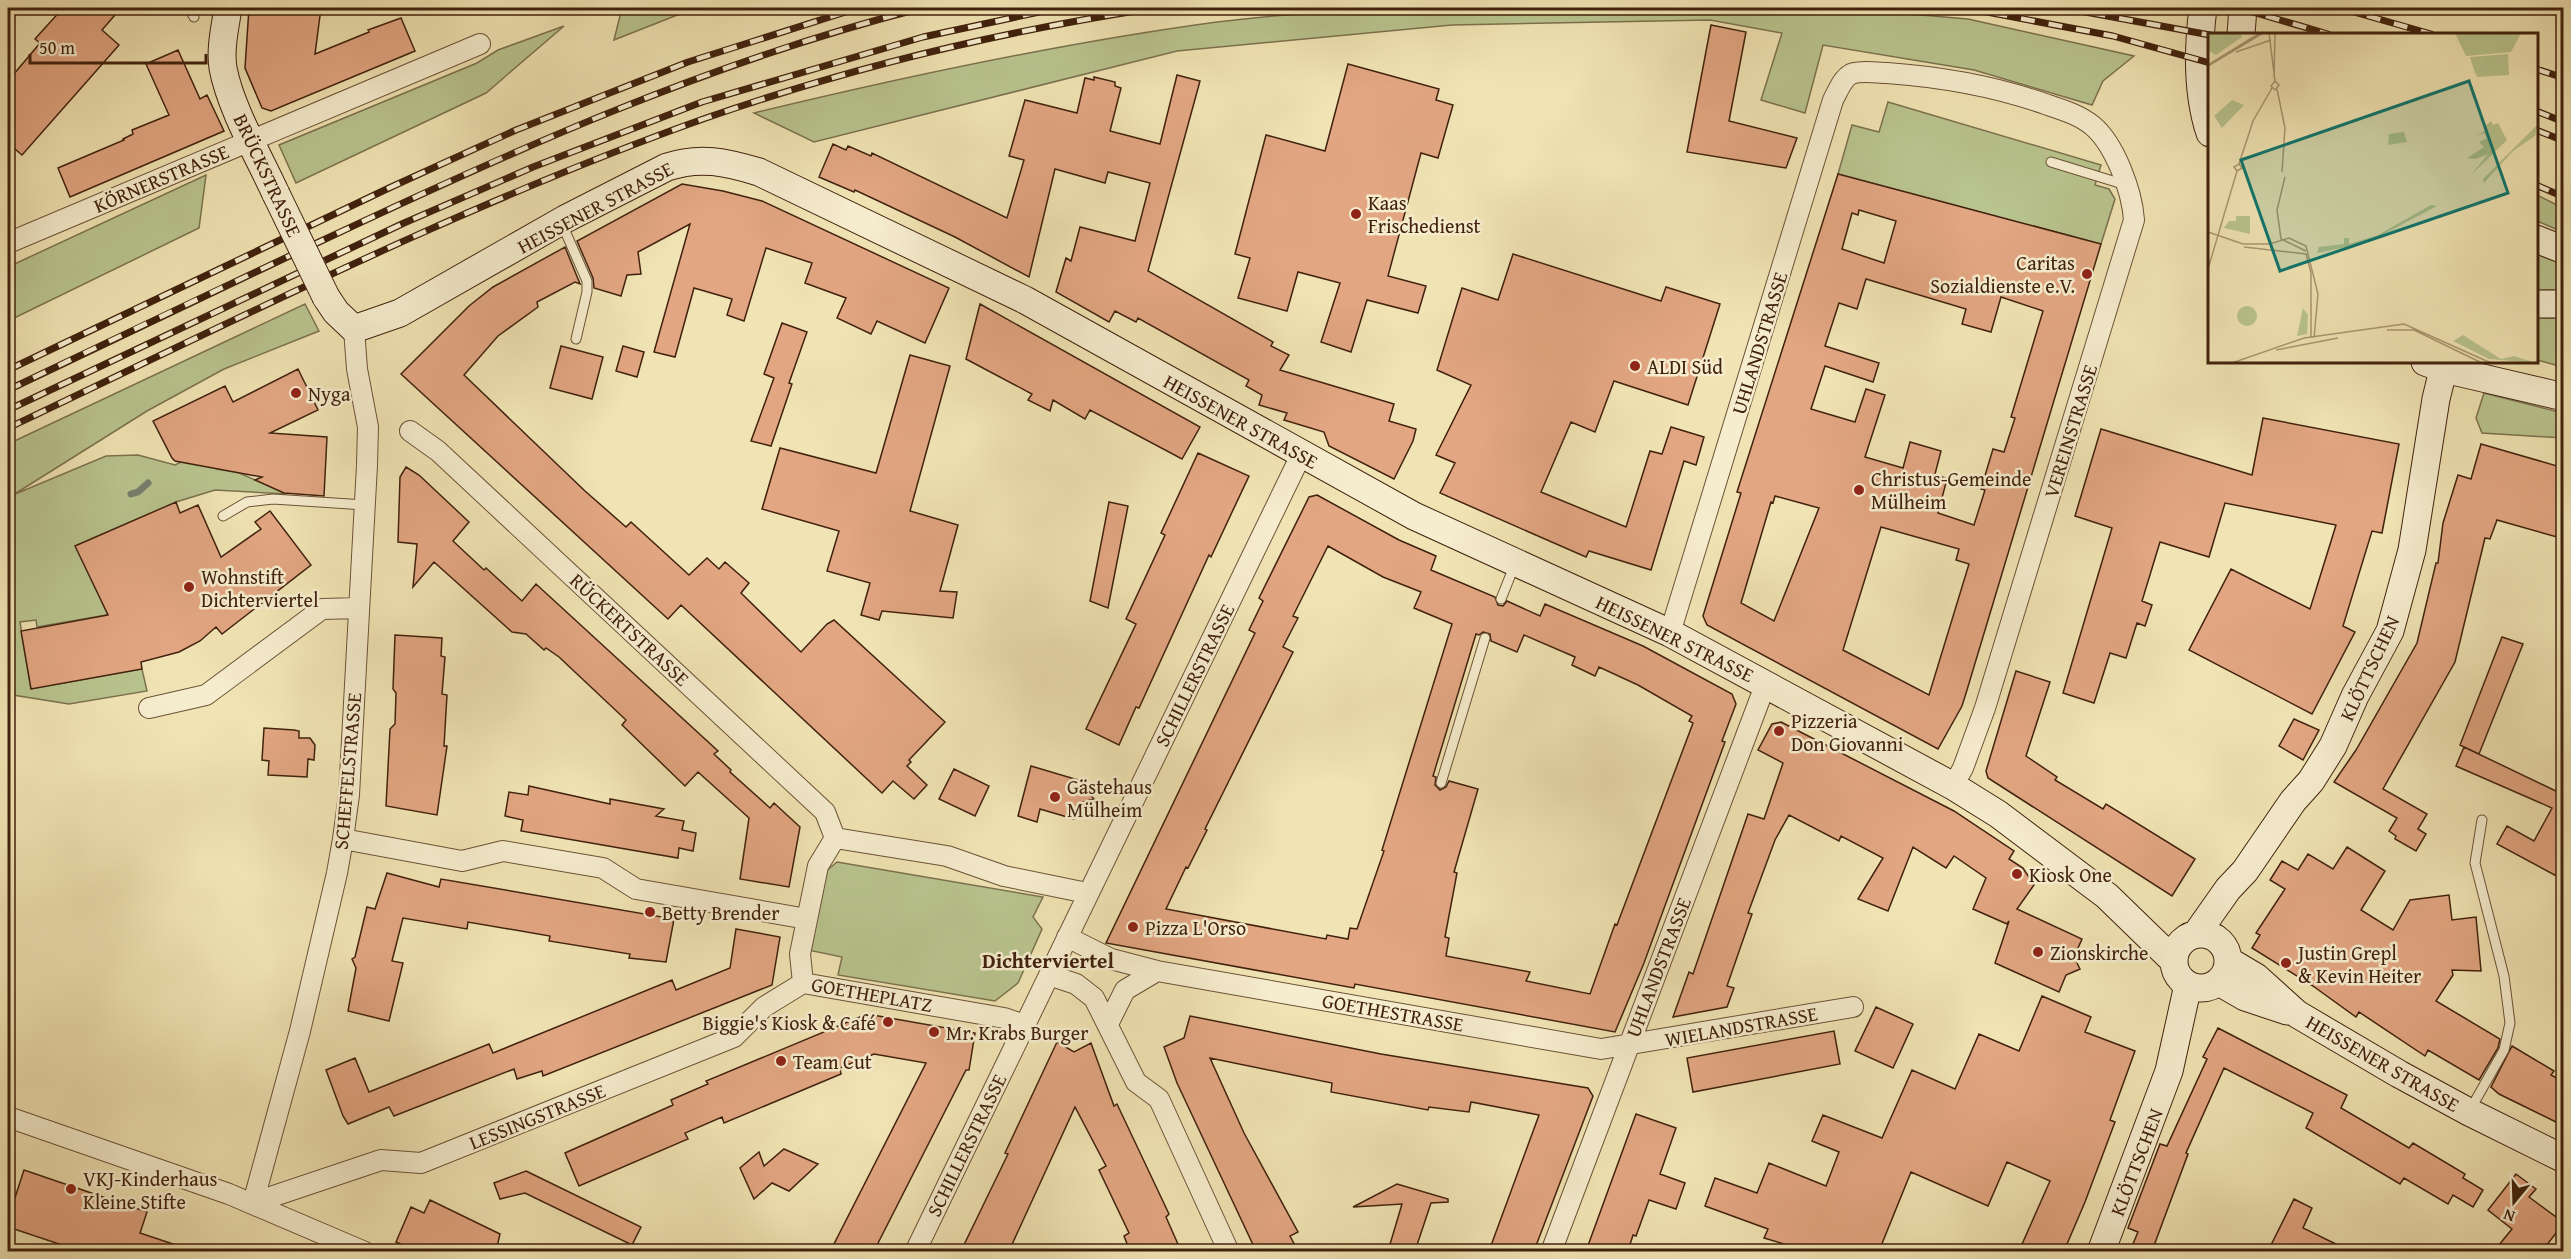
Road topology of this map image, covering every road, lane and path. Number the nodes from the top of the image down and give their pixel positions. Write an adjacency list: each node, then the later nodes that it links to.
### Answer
1 (228, 8): 6 (street, BRÜCKSTRASSE)
2 (2203, 8): 5 (street)
3 (480, 44): 6 (street, KÖRNERSTRASSE)
4 (1869, 72): 8 (street, VEREINSTRASSE); 26 (street, UHLANDSTRASSE)
5 (2208, 128)
6 (252, 141): 11 (street, KÖRNERSTRASSE); 15 (street, BRÜCKSTRASSE, bridge)
7 (2051, 162): 8 (lane)
8 (2126, 184): 31 (street, VEREINSTRASSE)
9 (561, 222): 15 (street, HEISSENER STRASSE); 16 (lane); 20 (street, HEISSENER STRASSE)
10 (2538, 240): 12 (street)
11 (8, 243)
12 (2564, 250)
13 (2538, 304): 14 (street)
14 (2564, 304)
15 (354, 329): 21 (street, SCHEFFELSTRASSE)
16 (576, 339)
17 (2438, 364): 18 (street); 35 (street, KLÖTTSCHEN)
18 (2564, 397)
19 (410, 430): 33 (street, RÜCKERTSTRASSE)
20 (1301, 455): 23 (street, HEISSENER STRASSE); 36 (street, SCHILLERSTRASSE)
21 (365, 505): 22 (lane); 25 (street, SCHEFFELSTRASSE)
22 (223, 516)
23 (1516, 562): 24 (lane); 26 (street, HEISSENER STRASSE)
24 (1501, 598)
25 (359, 608): 29 (street); 34 (street, SCHEFFELSTRASSE)
26 (1670, 633): 28 (street, HEISSENER STRASSE)
27 (1485, 638): 30 (lane)
28 (1766, 683): 31 (street, HEISSENER STRASSE); 49 (street, UHLANDSTRASSE)
29 (149, 708)
30 (1441, 783)
31 (1953, 786): 37 (street, HEISSENER STRASSE)
32 (2482, 820): 50 (lane, HEISSENER STRASSE)
33 (835, 838): 36 (street); 38 (street, GOETHEPLATZ)
34 (343, 839): 38 (street); 53 (street, SCHEFFELSTRASSE)
35 (2245, 871): 39 (street, KLÖTTSCHEN); 43 (street, KLÖTTSCHEN)
36 (1087, 893): 40 (street, SCHILLERSTRASSE)
37 (2107, 896): 39 (street, HEISSENER STRASSE); 41 (street, HEISSENER STRASSE)
38 (807, 919): 45 (street, GOETHEPLATZ)
39 (2193, 934): 41 (street, KLÖTTSCHEN); 43 (street, HEISSENER STRASSE)
40 (1067, 937): 42 (street, GOETHESTRASSE); 44 (street, SCHILLERSTRASSE)
41 (2174, 961): 43 (street, HEISSENER STRASSE)
42 (1157, 971): 47 (street); 49 (street, GOETHESTRASSE)
43 (2213, 972): 50 (street, HEISSENER STRASSE); 59 (street, KLÖTTSCHEN)
44 (1049, 975): 47 (street); 48 (street, SCHILLERSTRASSE)
45 (803, 983): 48 (street, GOETHEPLATZ); 53 (street, LESSINGSTRASSE)
46 (1853, 1007): 49 (street, WIELANDSTRASSE)
47 (1108, 1024): 56 (street)
48 (1024, 1025): 55 (street, SCHILLERSTRASSE)
49 (1629, 1046): 58 (street, UHLANDSTRASSE)
50 (2469, 1112): 52 (street, HEISSENER STRASSE)
51 (8, 1117): 53 (street)
52 (2564, 1159)
53 (253, 1203): 54 (street)
54 (327, 1244): 57 (street)
55 (923, 1249)
56 (1223, 1249)
57 (365, 1251)
58 (1551, 1251)
59 (2101, 1251)

